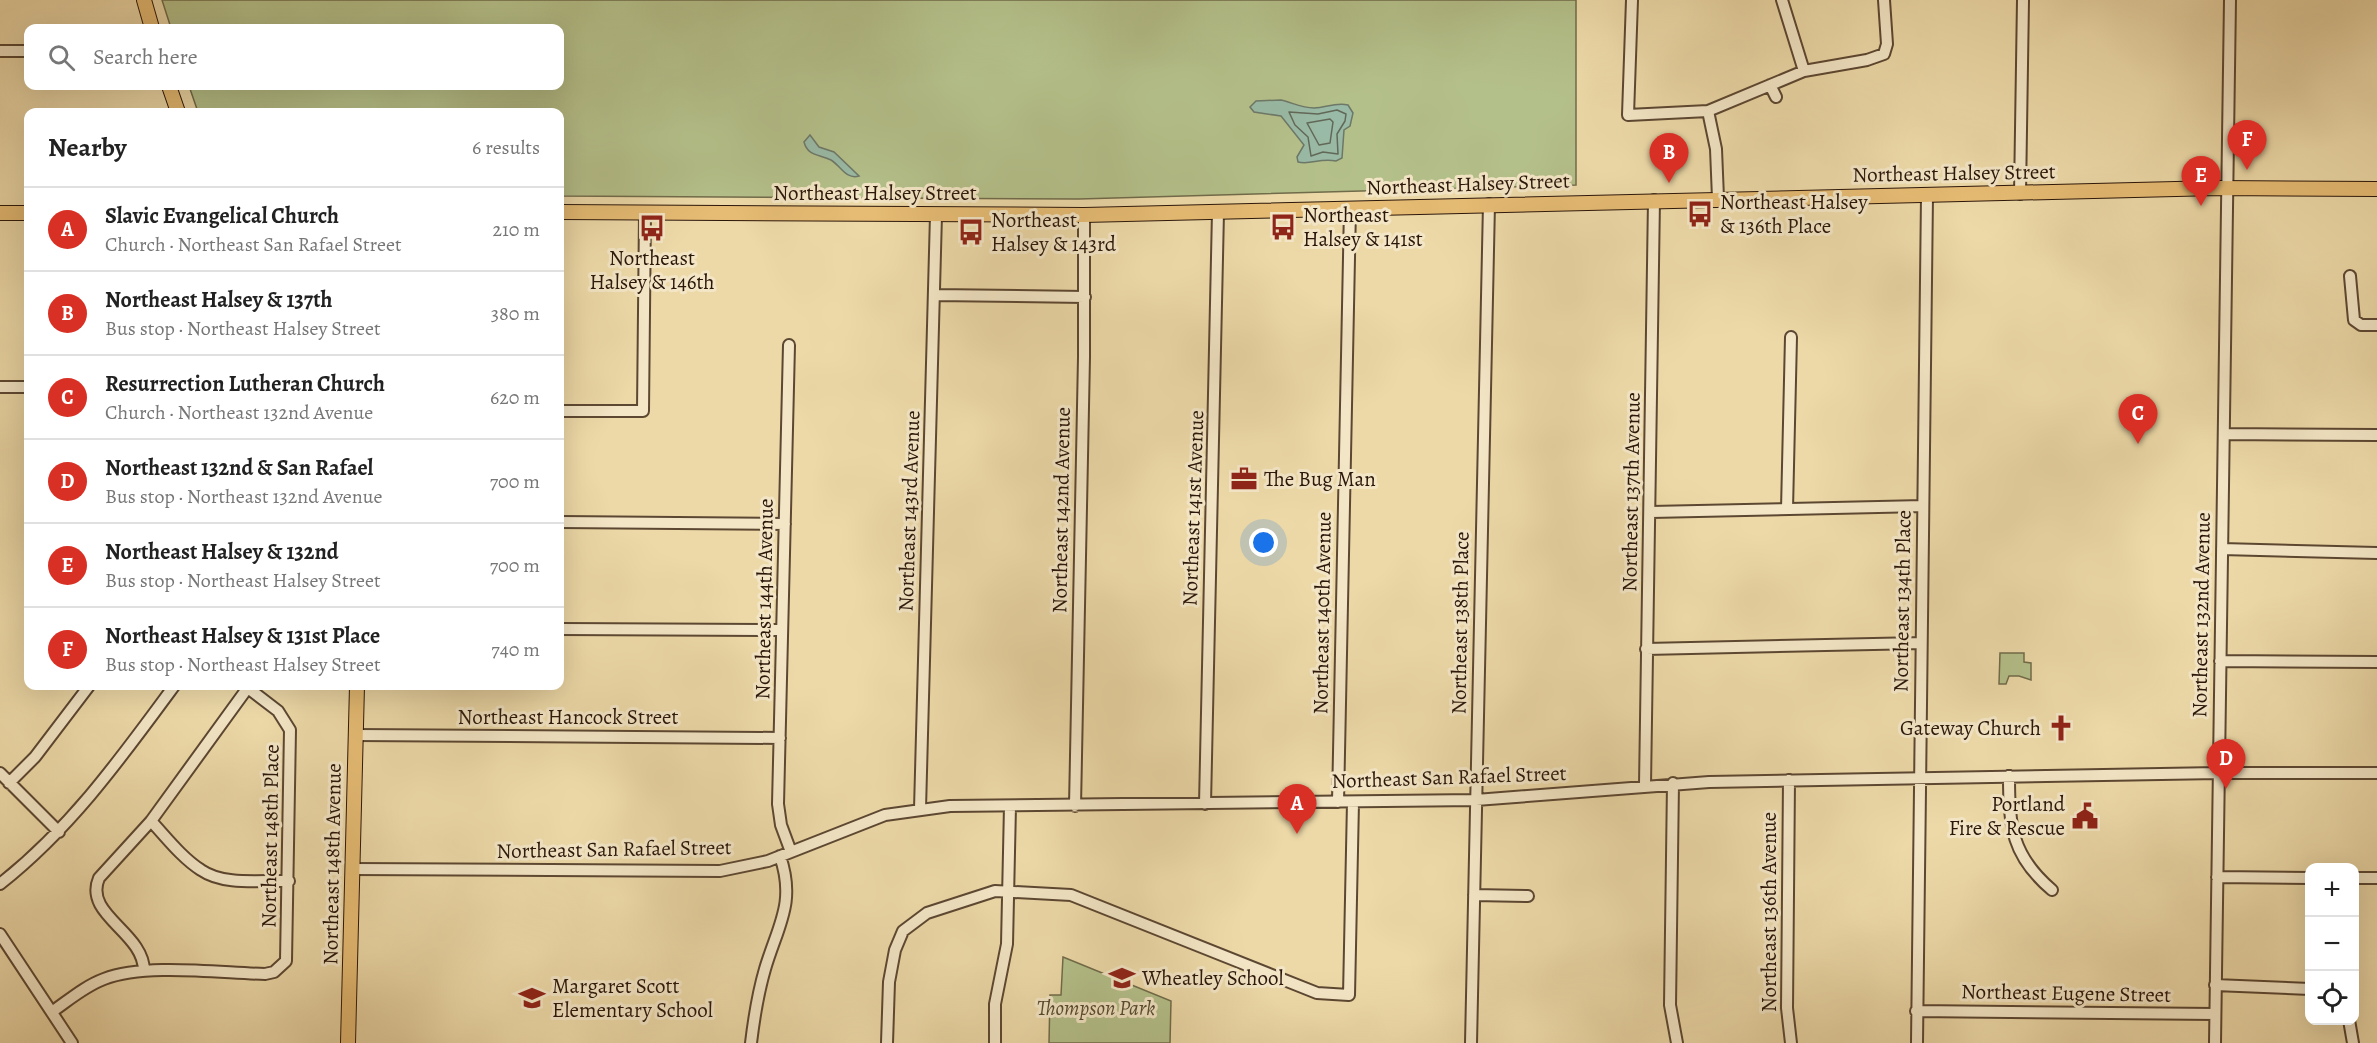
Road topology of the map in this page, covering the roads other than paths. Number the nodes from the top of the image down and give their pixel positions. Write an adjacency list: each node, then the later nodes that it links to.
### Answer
1 (144, 0): 7 (main road)
2 (1632, 0): 15 (street)
3 (1782, 0): 10 (street)
4 (1884, 0): 10 (street)
5 (2023, 0): 18 (street)
6 (2230, 0): 16 (street, Northeast 132nd Avenue)
7 (151, 24)
8 (0, 51): 9 (street)
9 (24, 51)
10 (1804, 71): 11 (street)
11 (1770, 85): 13 (street); 15 (street)
12 (170, 90): 14 (main road)
13 (1776, 97)
14 (177, 108)
15 (1708, 111): 20 (street)
16 (2227, 188): 17 (main road, Northeast Halsey Street); 18 (main road, Northeast Halsey Street); 40 (street, Northeast 132nd Avenue)
17 (2377, 189)
18 (2020, 194): 19 (main road, Northeast Halsey Street)
19 (1927, 196): 20 (main road, Northeast Halsey Street); 42 (street, Northeast 134th Place)
20 (1718, 198): 21 (main road, Northeast Halsey Street)
21 (1654, 200): 22 (main road, Northeast Halsey Street); 44 (street, Northeast 137th Avenue)
22 (1489, 204): 23 (main road, Northeast Halsey Street); 71 (street, Northeast 138th Place)
23 (1350, 208): 25 (main road, Northeast Halsey Street); 72 (street, Northeast 140th Avenue)
24 (564, 212): 28 (main road, Northeast Halsey Street)
25 (1218, 212): 30 (main road, Northeast Halsey Street); 74 (street, Northeast 141st Avenue)
26 (0, 213): 27 (main road)
27 (24, 213)
28 (645, 213): 29 (main road, Northeast Halsey Street); 39 (street)
29 (936, 215): 30 (main road, Northeast Halsey Street); 32 (street, Northeast 143rd Avenue)
30 (1084, 215): 33 (street, Northeast 142nd Avenue)
31 (2350, 276): 34 (street)
32 (935, 295): 33 (street); 77 (street, Northeast 143rd Avenue)
33 (1085, 297): 76 (street, Northeast 142nd Avenue)
34 (2377, 325)
35 (1791, 337): 43 (street)
36 (789, 345): 46 (street, Northeast 144th Avenue)
37 (0, 387): 38 (street)
38 (24, 387)
39 (564, 411)
40 (2224, 434): 41 (street); 47 (street, Northeast 132nd Avenue)
41 (2377, 435)
42 (1923, 506): 43 (street); 51 (street, Northeast 134th Place)
43 (1787, 509): 44 (street)
44 (1651, 512): 52 (street, Northeast 137th Avenue)
45 (564, 522): 46 (street)
46 (785, 524): 50 (street, Northeast 144th Avenue)
47 (2222, 549): 48 (street); 53 (street, Northeast 132nd Avenue)
48 (2377, 553)
49 (564, 629): 50 (street)
50 (782, 630): 61 (street, Northeast 144th Avenue)
51 (1921, 644): 52 (street); 66 (street, Northeast 134th Place)
52 (1646, 649): 70 (street, Northeast 137th Avenue)
53 (2220, 661): 54 (street); 62 (street, Northeast 132nd Avenue)
54 (2377, 662)
55 (86, 690): 68 (street)
56 (171, 690): 79 (street)
57 (247, 690): 78 (street)
58 (253, 690): 87 (street, Northeast 148th Place)
59 (357, 690): 60 (main road, Northeast 148th Avenue)
60 (356, 735): 61 (street, Northeast Hancock Street); 82 (main road, Northeast 148th Avenue)
61 (780, 738): 80 (street, Northeast 144th Avenue)
62 (2218, 772): 64 (street, Northeast San Rafael Street); 65 (street, Northeast San Rafael Street); 83 (street, Northeast 132nd Avenue)
63 (0, 773): 68 (street)
64 (2377, 773)
65 (2009, 776): 66 (street, Northeast San Rafael Street); 89 (street)
66 (1918, 778): 67 (street, Northeast San Rafael Street); 98 (street, Northeast 134th Place)
67 (1789, 780): 69 (street, Northeast San Rafael Street); 108 (street, Northeast 136th Avenue)
68 (9, 783): 79 (street)
69 (1673, 783): 70 (street, Northeast San Rafael Street); 107 (street)
70 (1645, 785): 71 (street, Northeast San Rafael Street)
71 (1476, 800): 73 (street, Northeast San Rafael Street); 91 (street, Northeast 138th Place)
72 (1338, 802): 73 (street, Northeast San Rafael Street); 74 (street, Northeast San Rafael Street)
73 (1353, 802): 90 (street)
74 (1205, 804): 76 (street, Northeast San Rafael Street)
75 (1010, 806): 76 (street, Northeast San Rafael Street); 77 (street, Northeast San Rafael Street); 90 (street)
76 (1075, 806)
77 (920, 808): 80 (street, Northeast San Rafael Street)
78 (150, 821): 87 (street); 94 (street)
79 (59, 832): 88 (street)
80 (792, 852): 81 (street, Northeast San Rafael Street)
81 (780, 856): 82 (street, Northeast San Rafael Street); 103 (street)
82 (352, 869): 102 (main road, Northeast 148th Avenue)
83 (2217, 877): 84 (street); 95 (street, Northeast 132nd Avenue)
84 (2305, 878)
85 (2359, 878): 86 (street)
86 (2377, 878)
87 (289, 880): 94 (street, Northeast 148th Place)
88 (0, 884)
89 (2052, 890)
90 (1009, 891): 104 (street); 105 (street)
91 (1474, 895): 92 (street); 106 (street, Northeast 138th Place)
92 (1528, 896)
93 (0, 934): 97 (street)
94 (144, 971): 97 (street)
95 (2215, 985): 96 (street); 99 (street, Northeast 132nd Avenue)
96 (2305, 989)
97 (53, 1011): 101 (street)
98 (1916, 1011): 99 (street, Northeast Eugene Street); 109 (street, Northeast 134th Place)
99 (2215, 1014): 110 (street, Northeast 132nd Avenue)
100 (2350, 1025): 111 (street)
101 (72, 1043)
102 (348, 1043)
103 (751, 1043)
104 (887, 1043)
105 (995, 1043)
106 (1471, 1043)
107 (1677, 1043)
108 (1791, 1043)
109 (1917, 1043)
110 (2215, 1043)
111 (2353, 1043)

